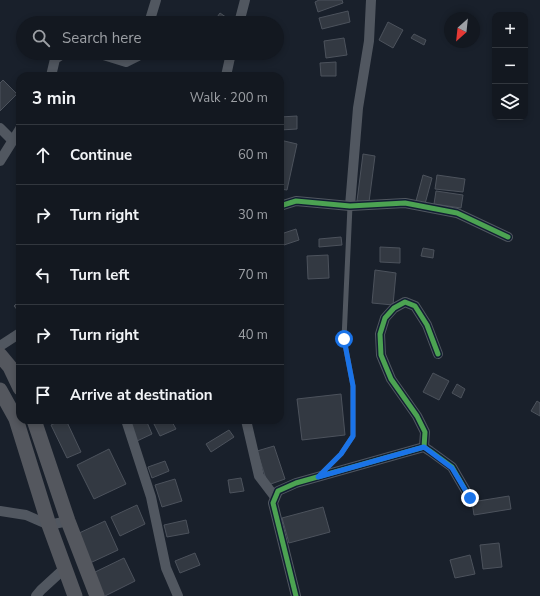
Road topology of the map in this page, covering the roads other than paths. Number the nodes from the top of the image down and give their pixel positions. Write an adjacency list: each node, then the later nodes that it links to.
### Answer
1 (156, 0): 4 (street)
2 (245, 0): 5 (street)
3 (371, 0): 17 (street)
4 (151, 16)
5 (241, 16)
6 (55, 60): 10 (street)
7 (120, 60): 8 (street)
8 (130, 60)
9 (229, 60): 11 (street)
10 (51, 72)
11 (227, 72)
12 (0, 128): 14 (street)
13 (16, 134): 14 (street)
14 (12, 140): 15 (street)
15 (0, 161)
16 (284, 205): 17 (street)
17 (350, 206): 18 (street); 31 (lane)
18 (508, 237)
19 (16, 336): 20 (street)
20 (0, 346)
21 (438, 354): 30 (street)
22 (0, 355): 23 (main road)
23 (16, 380)
24 (0, 390): 25 (main road)
25 (16, 418)
26 (18, 424): 36 (main road)
27 (35, 424): 35 (main road)
28 (127, 424): 41 (street)
29 (247, 424): 32 (street)
30 (424, 447): 31 (street); 33 (street)
31 (318, 477): 32 (street)
32 (275, 498): 42 (street)
33 (470, 498)
34 (0, 511): 36 (street)
35 (68, 520): 36 (street); 40 (main road)
36 (49, 525): 37 (main road)
37 (65, 568): 38 (street); 39 (main road)
38 (36, 596)
39 (75, 596)
40 (97, 596)
41 (178, 596)
42 (296, 596)

